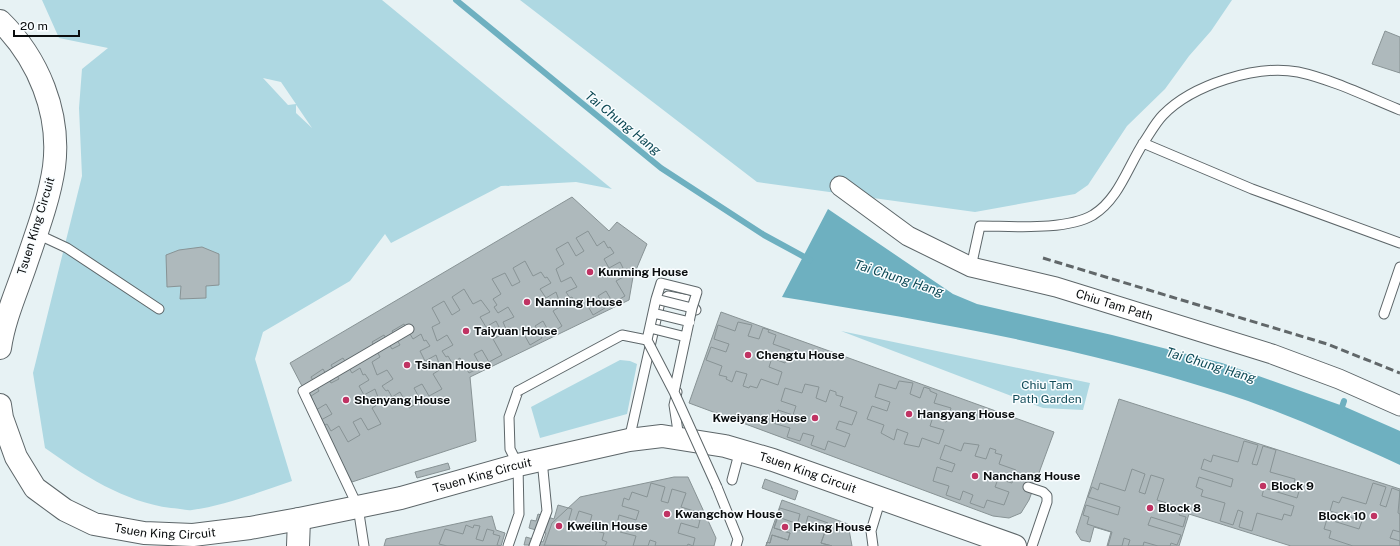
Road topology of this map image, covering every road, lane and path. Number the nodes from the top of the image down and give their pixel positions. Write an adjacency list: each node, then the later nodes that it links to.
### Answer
1 (0, 21): 5 (street, Tsuen King Circuit)
2 (1400, 110): 3 (lane)
3 (1143, 143): 6 (lane); 7 (lane)
4 (840, 186): 7 (street, Chiu Tam Path)
5 (37, 234): 11 (lane); 19 (street, Tsuen King Circuit)
6 (1400, 243)
7 (971, 267): 22 (street, Chiu Tam Path)
8 (1400, 267): 13 (lane)
9 (656, 300): 10 (lane, bridge); 10 (lane, bridge); 12 (lane, bridge)
10 (692, 308): 14 (lane, bridge)
11 (159, 309)
12 (653, 314): 14 (lane, bridge); 16 (lane, bridge)
13 (1384, 314)
14 (690, 322): 17 (lane, bridge)
15 (409, 328): 31 (lane)
16 (650, 328): 17 (lane, bridge); 18 (lane, bridge)
17 (686, 337): 20 (lane, bridge)
18 (647, 340): 20 (lane, bridge); 27 (lane, bridge)
19 (0, 348)
20 (674, 392): 37 (lane, bridge)
21 (0, 405): 32 (street, Tsuen King Circuit)
22 (1400, 406)
23 (679, 438): 24 (street, Tsuen King Circuit); 24 (lane); 25 (street, Tsuen King Circuit)
24 (629, 440): 26 (street, Tsuen King Circuit)
25 (740, 450): 28 (lane); 30 (street, Tsuen King Circuit)
26 (542, 460): 27 (street, Tsuen King Circuit); 36 (lane)
27 (518, 465): 31 (street, Tsuen King Circuit); 35 (lane)
28 (732, 480)
29 (1028, 487): 40 (lane)
30 (881, 498): 38 (lane); 39 (street, Tsuen King Circuit)
31 (358, 507): 32 (street, Tsuen King Circuit); 34 (lane)
32 (299, 519): 33 (street)
33 (298, 546)
34 (364, 546)
35 (508, 546)
36 (534, 546)
37 (736, 546)
38 (873, 546)
39 (1015, 546)
40 (1032, 546)

